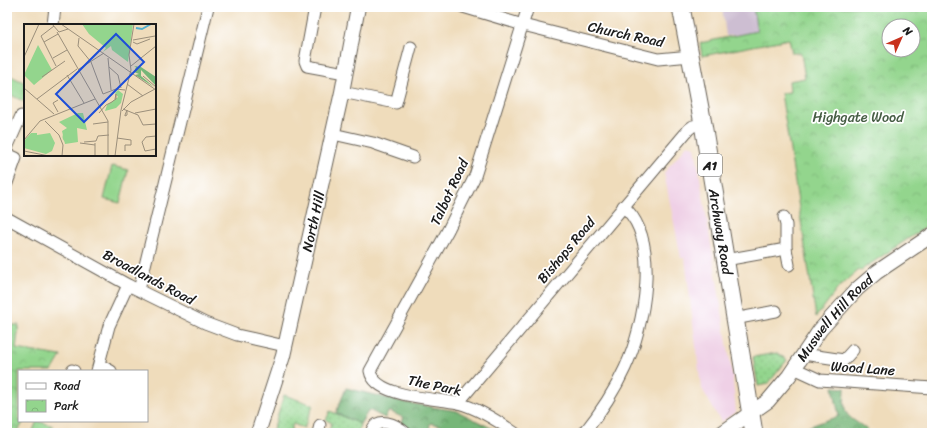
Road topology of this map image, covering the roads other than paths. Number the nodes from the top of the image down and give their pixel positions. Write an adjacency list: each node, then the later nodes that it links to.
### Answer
1 (55, 7): 8 (street)
2 (208, 7): 29 (street)
3 (315, 7): 12 (street)
4 (358, 7): 12 (main road, North Hill)
5 (463, 7): 9 (street, Church Road)
6 (528, 7): 9 (street, Talbot Road)
7 (681, 7): 11 (highway, Archway Road / A1)
8 (54, 24)
9 (523, 25): 11 (street, Church Road); 37 (street, Talbot Road)
10 (411, 47): 13 (street)
11 (691, 56): 15 (highway, Archway Road / A1)
12 (346, 72): 13 (main road, North Hill)
13 (342, 92): 16 (main road, North Hill)
14 (21, 116): 17 (street)
15 (703, 124): 21 (street, Bishops Road); 26 (highway, Archway Road / A1)
16 (333, 134): 19 (street); 32 (main road, North Hill)
17 (7, 148)
18 (7, 154): 20 (street)
19 (413, 157)
20 (7, 183)
21 (623, 206): 39 (street, Bishops Road); 45 (street)
22 (784, 217): 25 (street)
23 (7, 218): 28 (street, Broadlands Road)
24 (932, 234): 34 (main road, Muswell Hill Road)
25 (786, 249): 26 (street); 27 (street)
26 (725, 260): 31 (highway, Archway Road / A1)
27 (789, 265)
28 (128, 285): 29 (street, Broadlands Road); 35 (street)
29 (139, 290): 32 (street, Broadlands Road)
30 (776, 311): 31 (street)
31 (734, 319): 40 (highway, Archway Road / A1)
32 (285, 346): 41 (main road, North Hill)
33 (853, 350): 34 (street)
34 (803, 354): 36 (main road, Muswell Hill Road)
35 (98, 368)
36 (794, 368): 38 (street, Wood Lane); 40 (main road, Muswell Hill Road)
37 (371, 377): 39 (street, The Park)
38 (932, 388)
39 (458, 403): 44 (street, The Park)
40 (750, 414): 46 (main road, Muswell Hill Road); 47 (highway, Archway Road / A1)
41 (258, 433)
42 (371, 433): 43 (street)
43 (406, 433)
44 (515, 433)
45 (584, 433)
46 (722, 433)
47 (754, 433)

